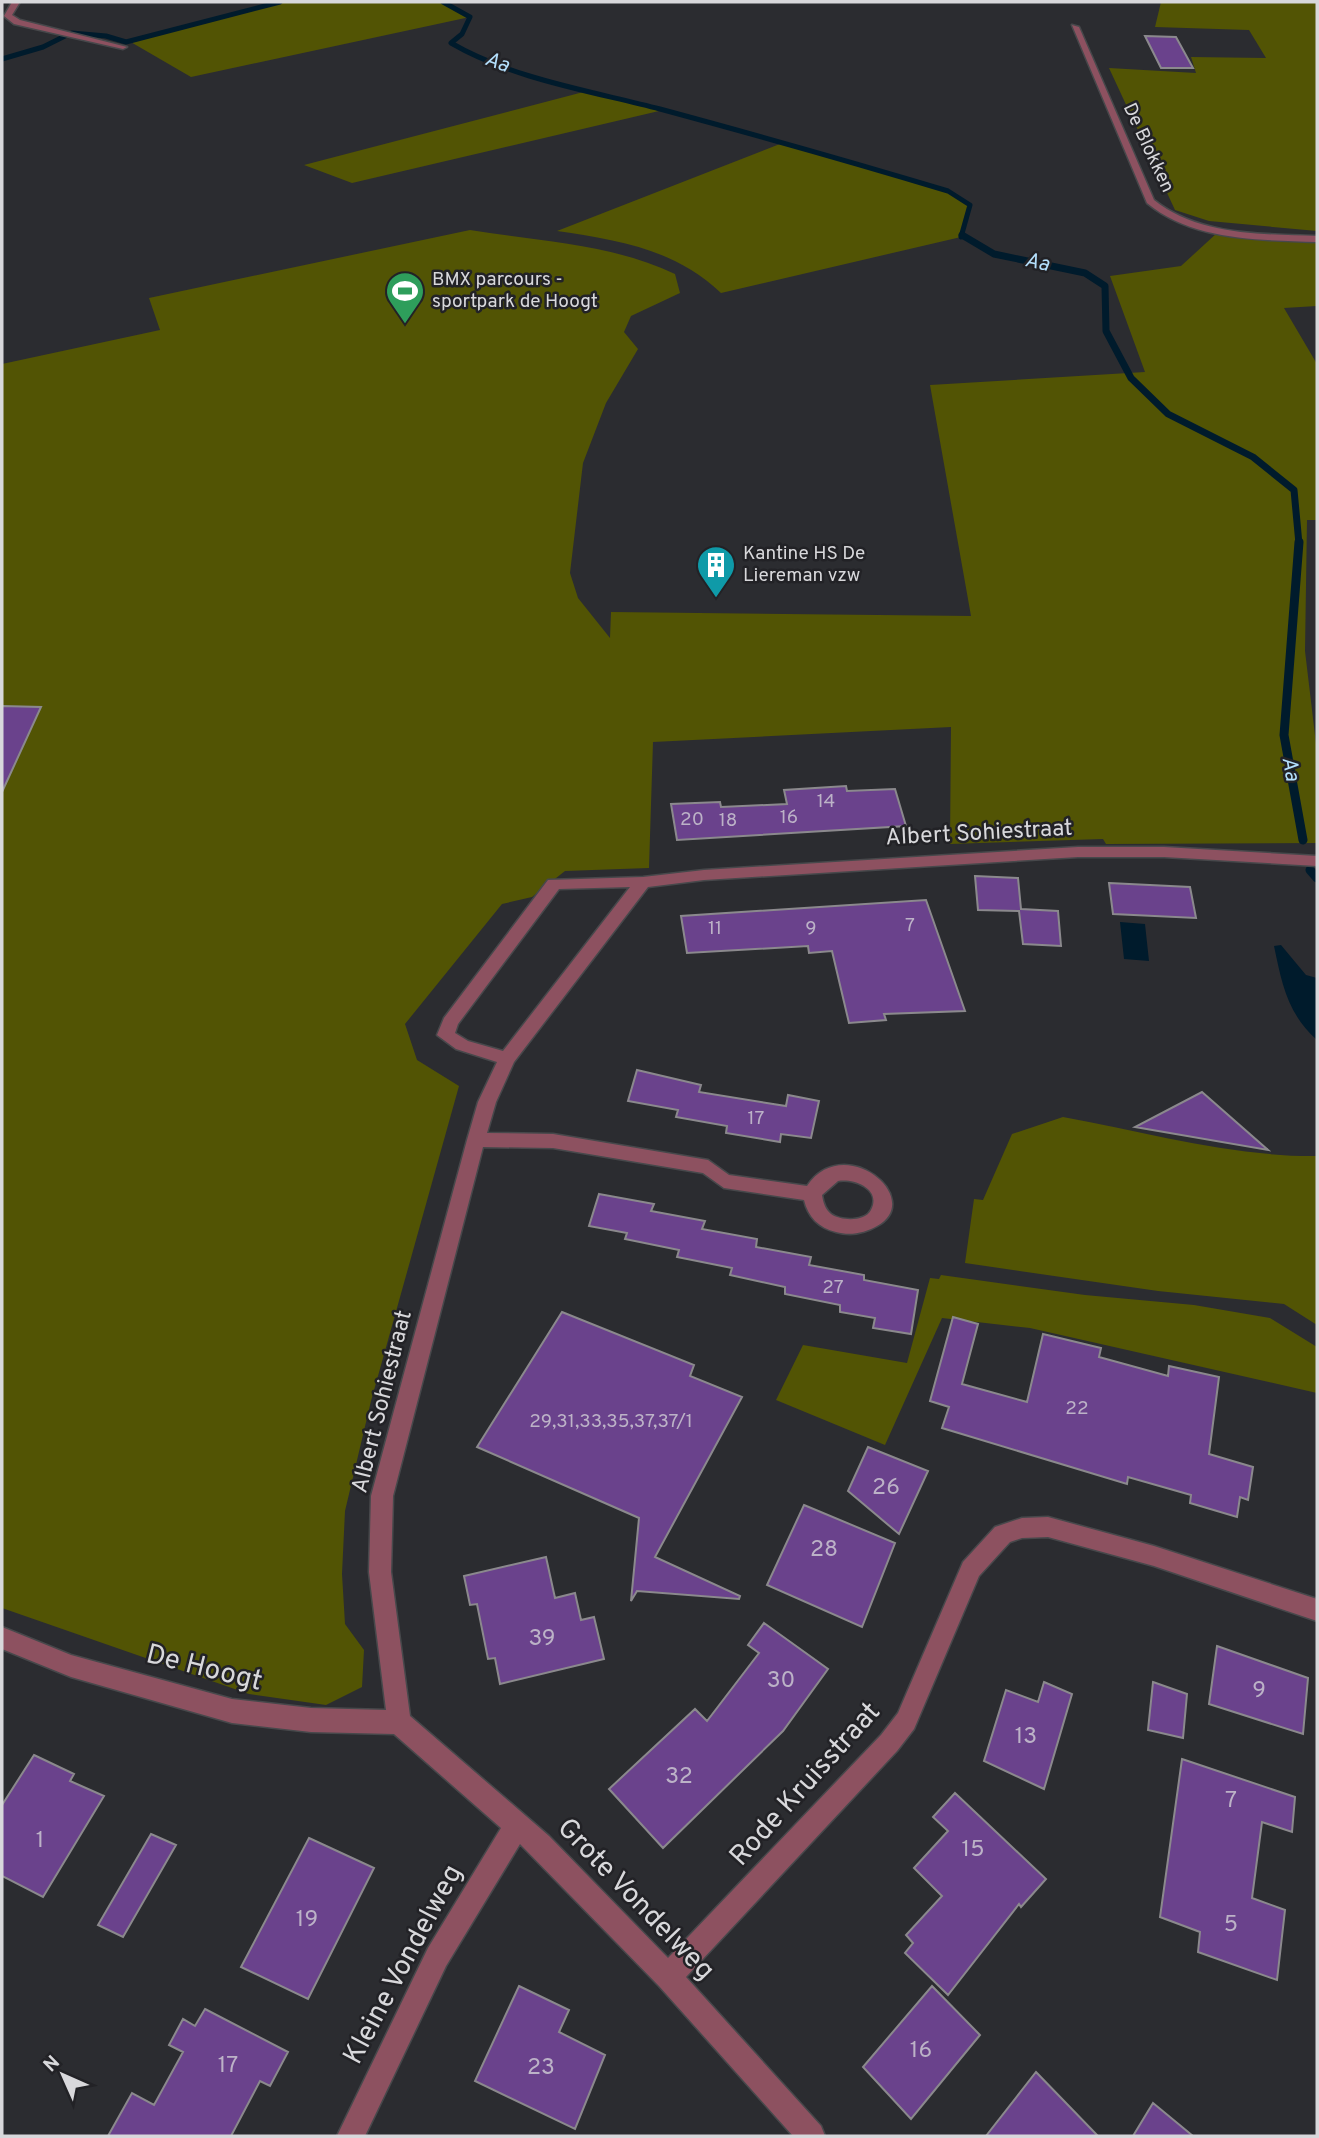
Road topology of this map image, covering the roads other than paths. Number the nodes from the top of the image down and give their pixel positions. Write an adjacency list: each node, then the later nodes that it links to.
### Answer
1 (16, 2): 3 (street)
2 (1075, 27): 4 (street, De Blokken)
3 (123, 47)
4 (1317, 239)
5 (1317, 861): 6 (street, Albert Sohiestraat)
6 (643, 882): 7 (street, Albert Sohiestraat); 7 (street, Albert Sohiestraat)
7 (508, 1059): 8 (street, Albert Sohiestraat)
8 (476, 1140): 9 (street); 12 (street, Albert Sohiestraat)
9 (812, 1194)
10 (1317, 1610): 14 (street, Rode Kruisstraat)
11 (2, 1638): 12 (street, De Hoogt)
12 (399, 1722): 13 (street, Grote Vondelweg)
13 (517, 1825): 14 (street, Grote Vondelweg); 15 (street, Kleine Vondelweg)
14 (668, 1977): 16 (street, Grote Vondelweg)
15 (351, 2136)
16 (811, 2136)

